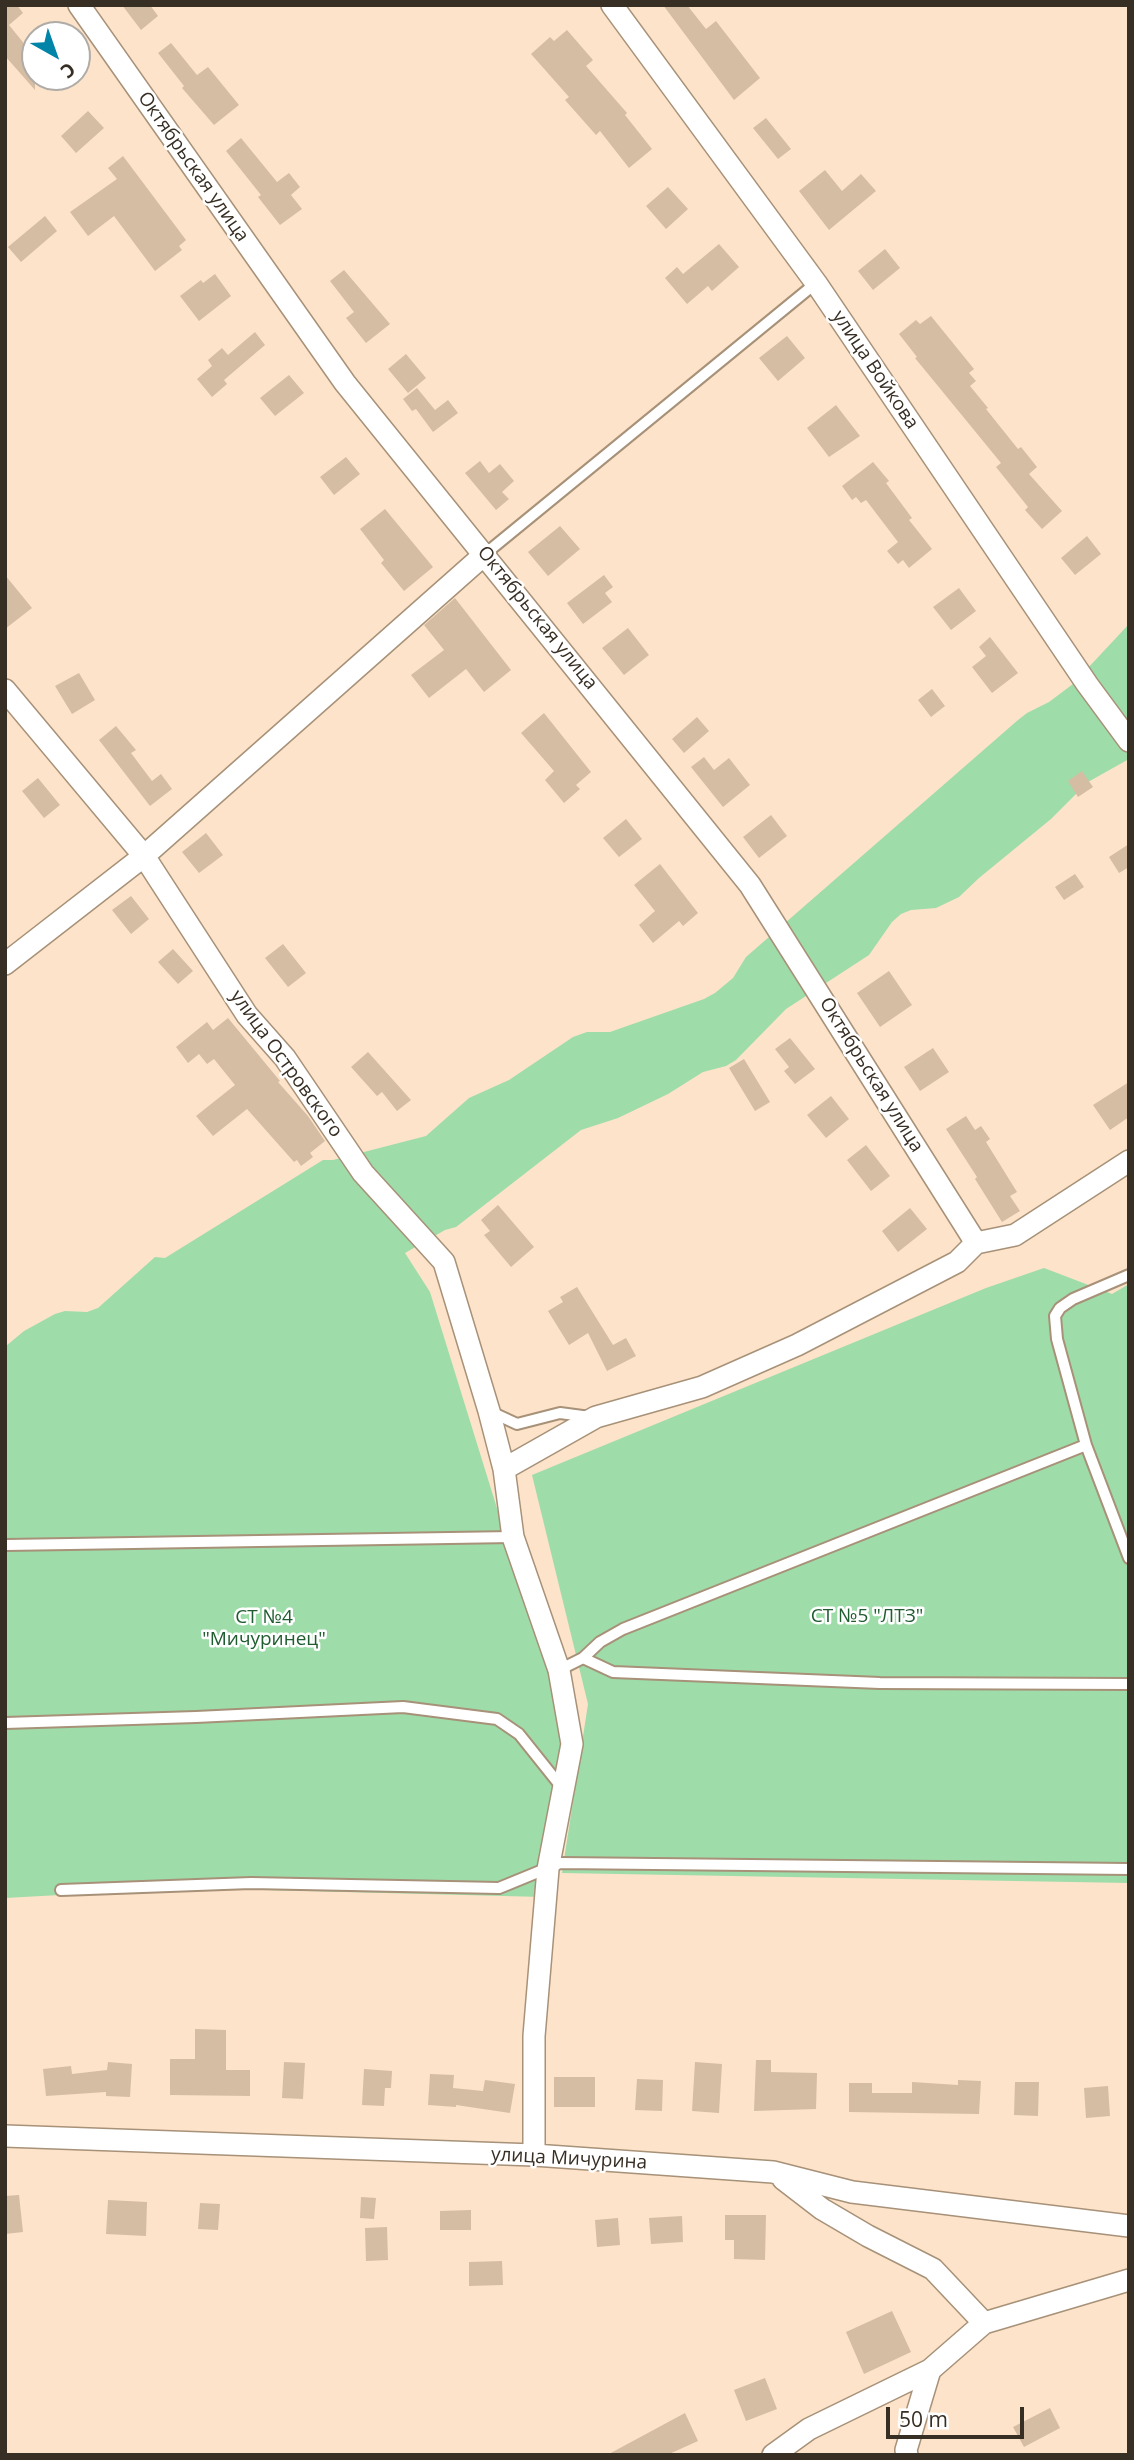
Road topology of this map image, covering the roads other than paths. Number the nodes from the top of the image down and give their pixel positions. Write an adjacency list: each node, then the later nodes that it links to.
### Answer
1 (79, 5): 4 (street, Октябрьская улица)
2 (611, 5): 3 (street, улица Войкова)
3 (816, 283): 4 (lane); 6 (street, улица Войкова)
4 (485, 554): 7 (street); 10 (street, Октябрьская улица)
5 (5, 690): 7 (street, улица Островского)
6 (1129, 741)
7 (144, 856): 8 (street); 12 (street, улица Островского)
8 (5, 964)
9 (1129, 1161): 10 (street)
10 (976, 1243): 13 (street)
11 (1129, 1275): 14 (lane)
12 (489, 1410): 13 (lane); 15 (street, улица Островского)
13 (596, 1418): 15 (street)
14 (1086, 1445): 18 (lane); 19 (lane)
15 (503, 1469): 16 (street, улица Островского)
16 (513, 1537): 17 (lane); 20 (street, улица Островского)
17 (6, 1545)
18 (1129, 1558)
19 (583, 1658): 20 (lane); 21 (lane)
20 (559, 1670): 23 (street, улица Островского)
21 (1129, 1684)
22 (5, 1723): 23 (lane)
23 (563, 1789): 24 (street, улица Островского)
24 (548, 1869): 25 (lane); 26 (lane); 28 (street, улица Островского)
25 (1129, 1869)
26 (61, 1890)
27 (5, 2136): 28 (street, улица Мичурина)
28 (534, 2155): 29 (street, улица Мичурина)
29 (773, 2172): 30 (street, улица Мичурина); 32 (street)
30 (1129, 2226)
31 (1129, 2280): 32 (street)
32 (984, 2323): 33 (street)
33 (930, 2370): 34 (street); 35 (street)
34 (773, 2455)
35 (907, 2455)

